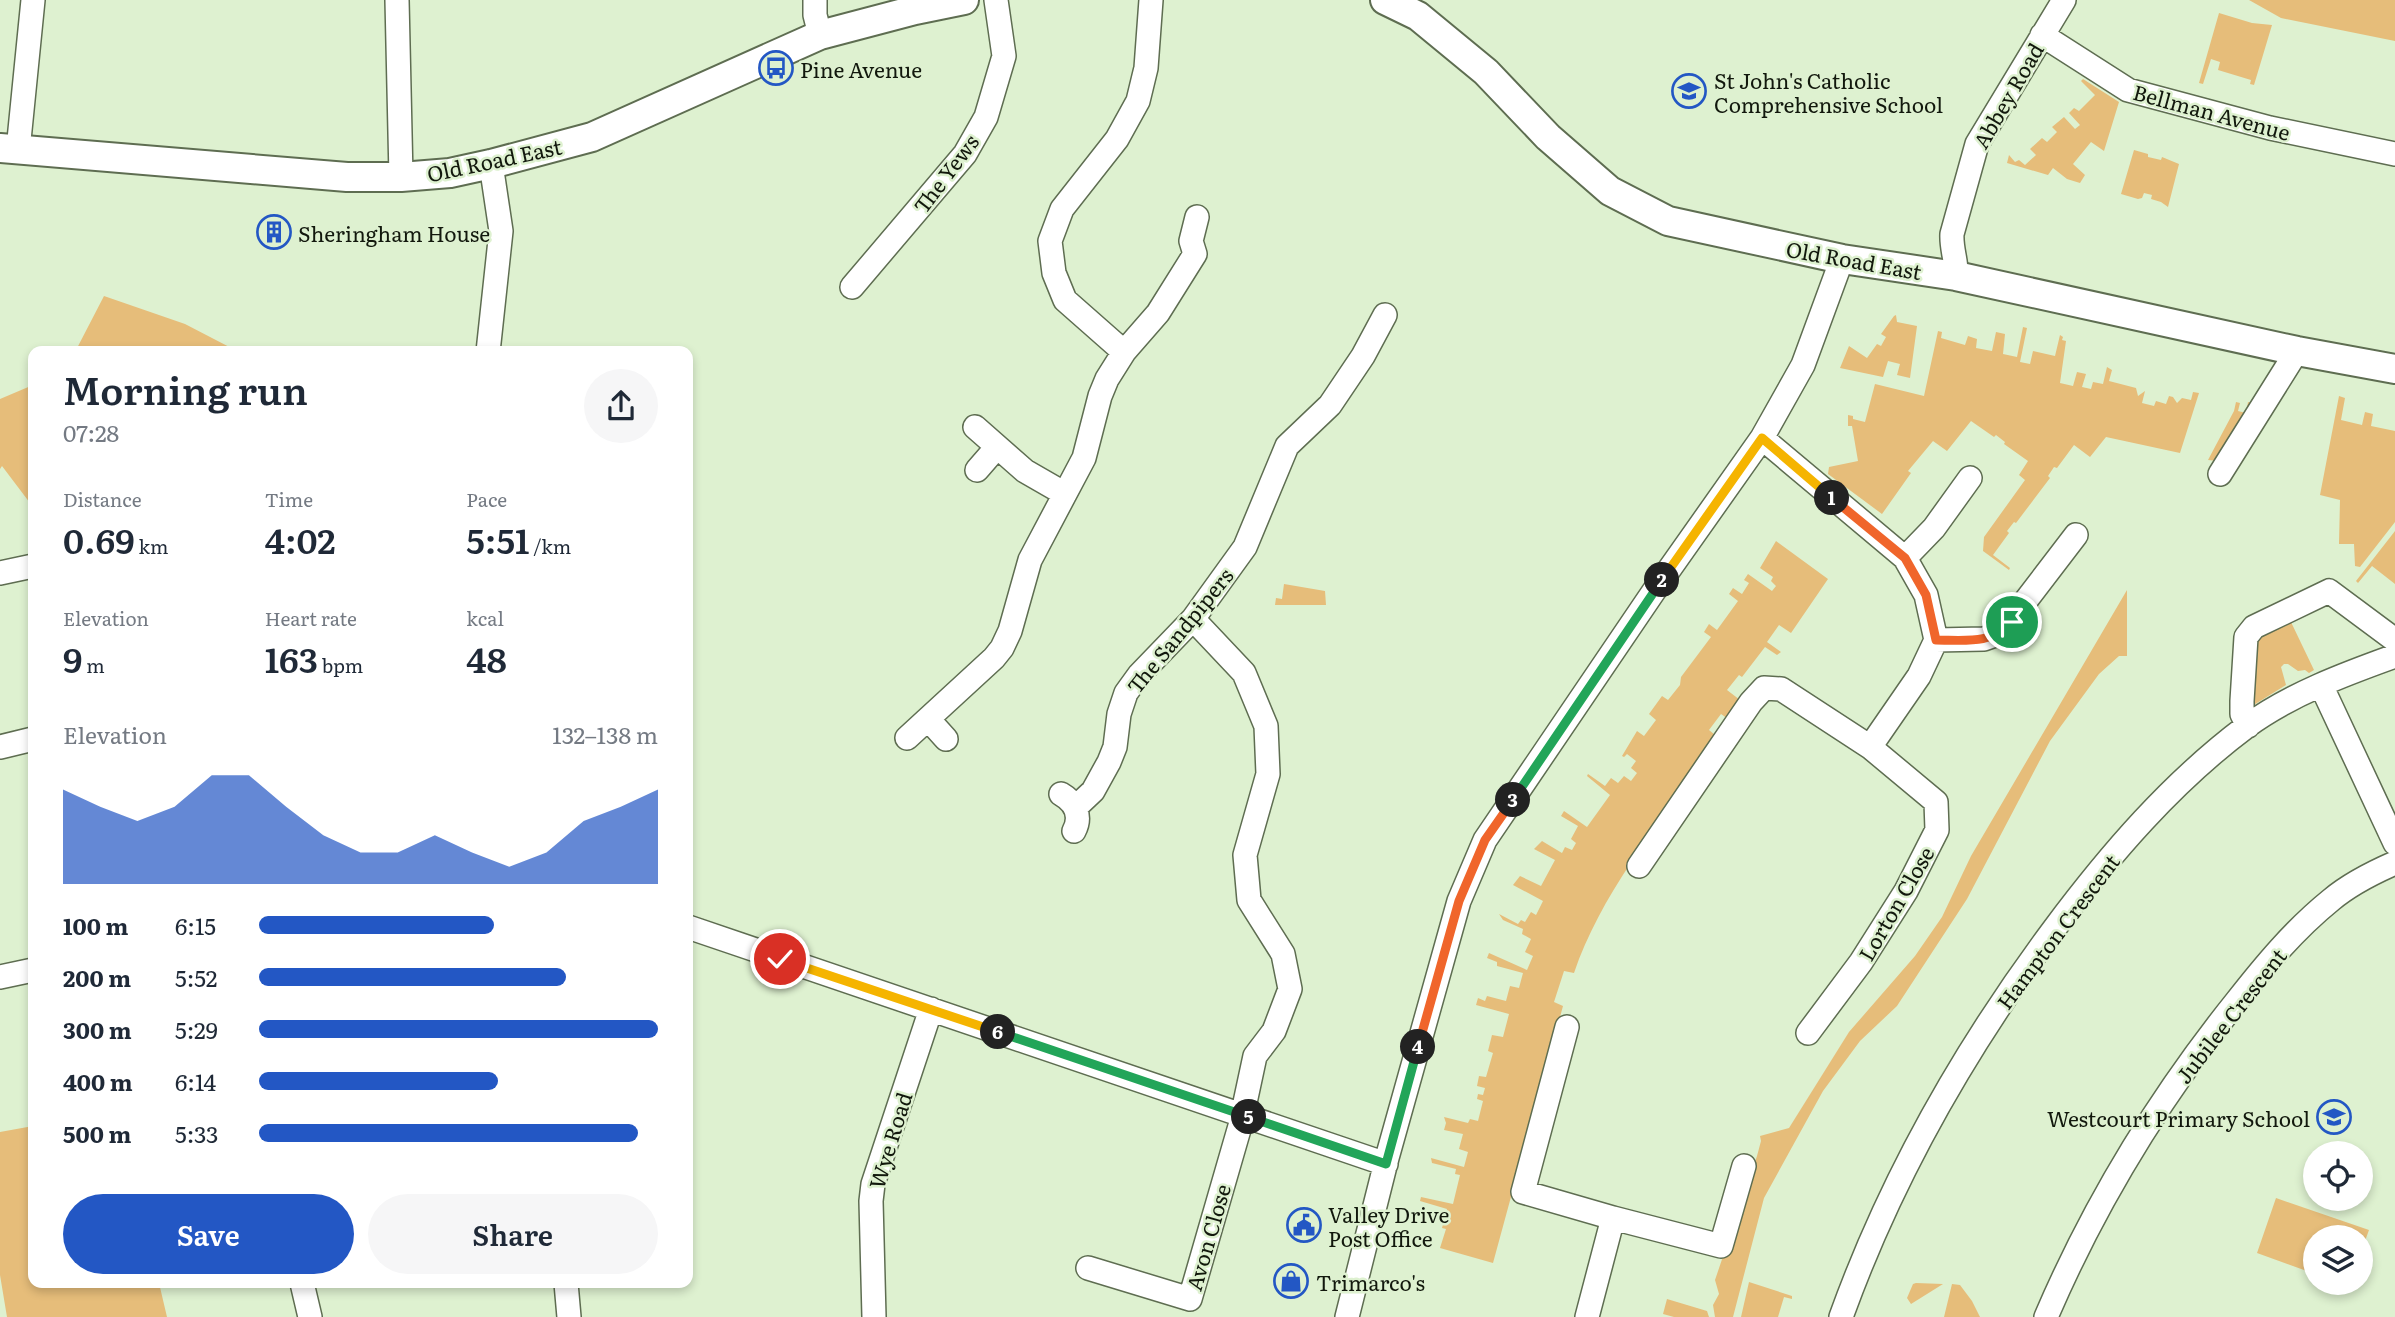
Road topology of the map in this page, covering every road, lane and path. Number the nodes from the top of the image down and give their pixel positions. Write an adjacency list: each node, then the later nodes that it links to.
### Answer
1 (33, 0): 11 (street)
2 (397, 0): 14 (street)
3 (815, 0): 9 (street)
4 (964, 0): 9 (main road, Old Road East)
5 (996, 0): 18 (street, The Yews)
6 (1151, 0): 22 (street)
7 (1385, 0): 16 (main road, Old Road East)
8 (2064, 0): 10 (street, Abbey Road)
9 (820, 35): 13 (main road, Old Road East)
10 (2042, 35): 12 (street, Bellman Avenue); 17 (street, Abbey Road)
11 (9, 149): 14 (main road, Old Road East)
12 (2395, 154)
13 (491, 164): 14 (main road, Old Road East); 20 (street)
14 (401, 177)
15 (1196, 217): 22 (street)
16 (1842, 260): 17 (main road, Old Road East); 25 (street)
17 (1955, 276): 21 (main road, Old Road East)
18 (852, 288)
19 (1385, 315): 35 (street, The Sandpipers)
20 (489, 346)
21 (2297, 351): 23 (main road, Old Road East); 28 (street)
22 (1124, 352): 30 (street)
23 (2395, 369)
24 (975, 427): 26 (street)
25 (1762, 438): 32 (street); 58 (street)
26 (998, 447): 27 (street); 30 (street)
27 (977, 470)
28 (2220, 474)
29 (1970, 478): 32 (street)
30 (1065, 495): 40 (street)
31 (2076, 535): 36 (street)
32 (1905, 558): 36 (street)
33 (28, 567): 34 (street)
34 (0, 573)
35 (1193, 619): 47 (street, The Sandpipers); 57 (street, Avon Close)
36 (1936, 640): 46 (street)
37 (2395, 640): 41 (street)
38 (2395, 656): 39 (street, Hampton Crescent)
39 (2321, 685): 41 (street, Hampton Crescent); 48 (street)
40 (928, 719): 42 (street); 43 (street)
41 (2248, 726): 69 (street, Hampton Crescent)
42 (907, 738)
43 (946, 739)
44 (28, 740): 45 (street)
45 (0, 747)
46 (1870, 747): 50 (street, Lorton Close); 56 (street, Lorton Close)
47 (1074, 831)
48 (2395, 843)
49 (2395, 863): 70 (street, Jubilee Crescent)
50 (1639, 866)
51 (693, 929): 54 (street)
52 (28, 971): 53 (street)
53 (0, 977)
54 (931, 1009): 57 (street); 66 (street, Wye Road)
55 (1567, 1027): 60 (street)
56 (1808, 1033)
57 (1241, 1114): 58 (street); 61 (street, Avon Close)
58 (1386, 1164): 67 (street)
59 (1744, 1166): 60 (street)
60 (1613, 1218): 68 (street)
61 (1088, 1268)
62 (303, 1288): 64 (street)
63 (566, 1288): 65 (street)
64 (310, 1317)
65 (569, 1317)
66 (874, 1317)
67 (1347, 1317)
68 (1587, 1317)
69 (1841, 1317)
70 (2046, 1317)

